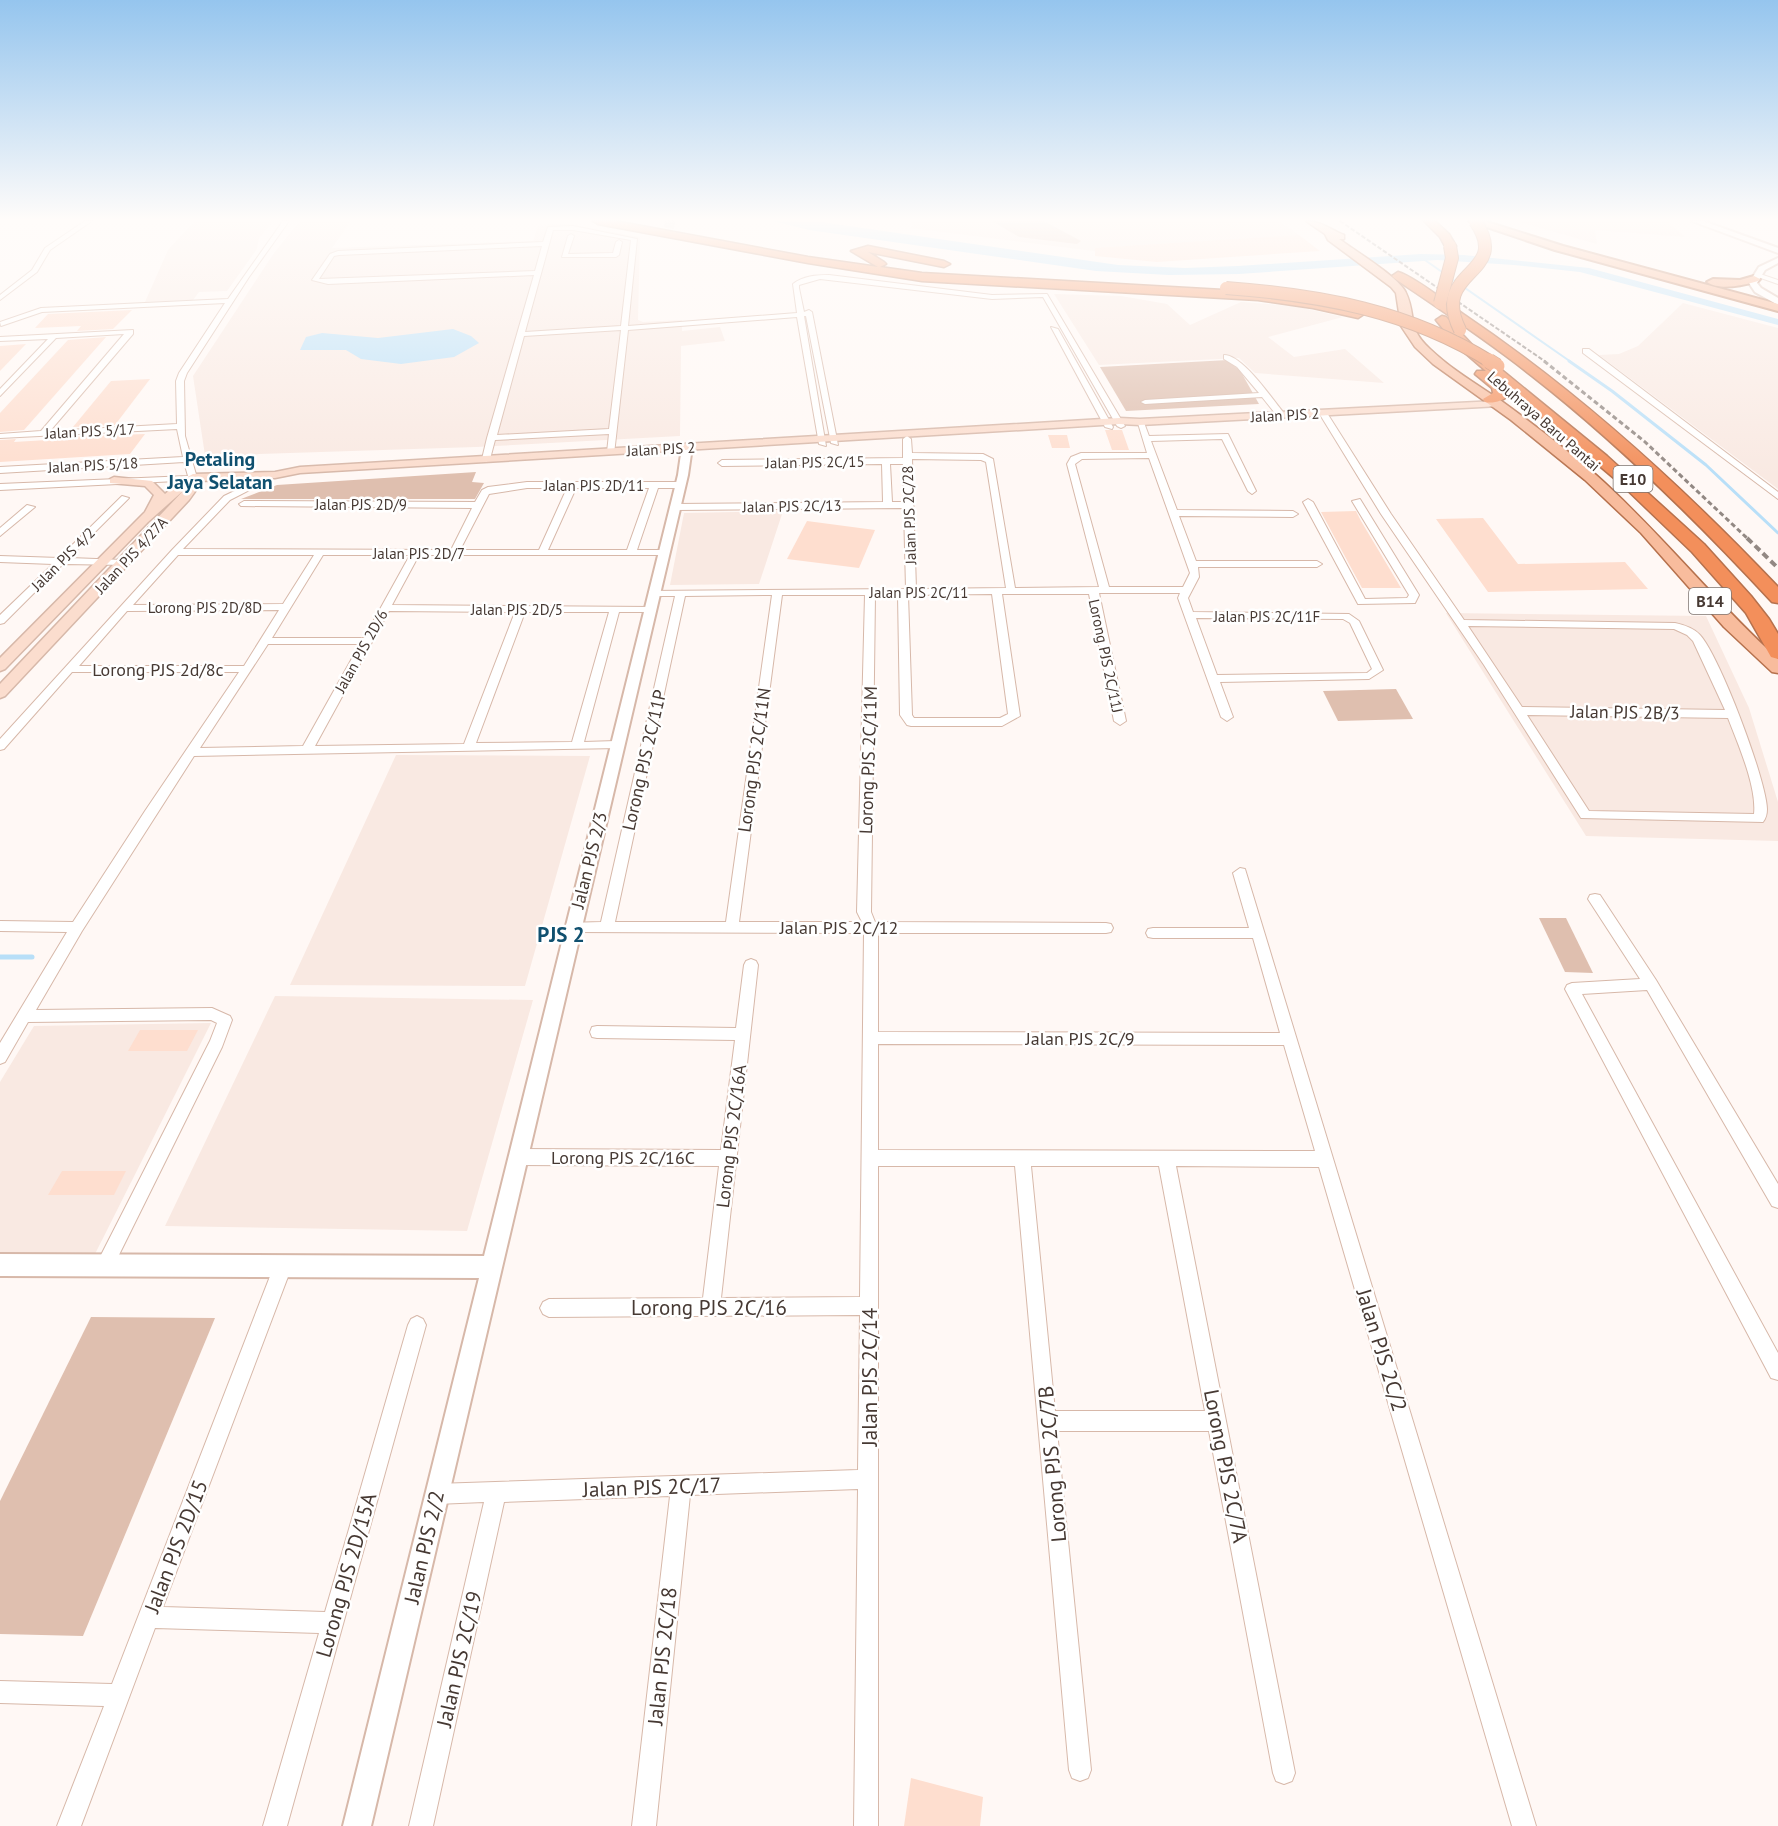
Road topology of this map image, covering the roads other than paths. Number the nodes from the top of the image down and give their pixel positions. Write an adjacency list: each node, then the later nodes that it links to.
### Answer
1 (120, 306): 22 (street)
2 (227, 306): 38 (street)
3 (528, 306): 25 (street)
4 (627, 306): 24 (street)
5 (799, 306): 20 (street)
6 (808, 306): 18 (street)
7 (1043, 306): 37 (street)
8 (1056, 306): 37 (street)
9 (1323, 306): 116 (highway, Lebuhraya Baru Pantai / E10)
10 (1354, 306): 112 (highway, Lebuhraya Baru Pantai / E10, bridge)
11 (1365, 306): 23 (highway)
12 (1408, 306): 23 (main road, B14)
13 (1411, 306): 32 (main road, B14)
14 (1434, 306): 21 (highway)
15 (1436, 306): 21 (highway)
16 (1440, 306): 21 (highway, bridge)
17 (1452, 306): 102 (highway, bridge)
18 (809, 312): 20 (street); 45 (street)
19 (2, 313): 22 (street)
20 (800, 313): 24 (street); 45 (street)
21 (1443, 314): 32 (highway); 102 (highway); 115 (highway)
22 (1, 324)
23 (1407, 326): 32 (main road, B14)
24 (625, 329): 25 (street); 39 (street)
25 (520, 334): 42 (street)
26 (54, 336): 27 (street); 30 (street); 40 (street)
27 (0, 339)
28 (1586, 351): 64 (street)
29 (1227, 357): 31 (street)
30 (0, 394)
31 (1264, 395): 33 (street); 35 (street)
32 (1494, 400): 34 (main road, Jalan PJS 2); 118 (main road, B14)
33 (1145, 402)
34 (1323, 413): 35 (main road, Jalan PJS 2); 111 (street)
35 (1281, 415): 36 (main road, Jalan PJS 2)
36 (1140, 422): 37 (main road, Jalan PJS 2); 44 (street)
37 (1114, 424): 43 (main road, Jalan PJS 2); 45 (main road, Jalan PJS 2)
38 (181, 426): 40 (street, Jalan PJS 5/17); 49 (street)
39 (614, 431): 42 (street); 47 (street)
40 (44, 434): 41 (street, Jalan PJS 5/17)
41 (0, 436)
42 (491, 438): 50 (street)
43 (907, 439): 45 (main road, Jalan PJS 2); 51 (street, Jalan PJS 2C/28)
44 (1147, 439): 48 (street); 63 (street)
45 (829, 441): 46 (main road, Jalan PJS 2)
46 (687, 450): 47 (main road, Jalan PJS 2); 55 (main road); 61 (street, Jalan PJS 2/3)
47 (611, 452): 50 (main road, Jalan PJS 2)
48 (1153, 455): 75 (street); 96 (street)
49 (186, 459): 54 (street, Jalan PJS 5/18); 57 (street)
50 (486, 459): 55 (main road, Jalan PJS 2)
51 (908, 459): 52 (street, Jalan PJS 2C/15); 72 (street, Jalan PJS 2C/28); 94 (street, Jalan PJS 2C/15)
52 (886, 461): 53 (street, Jalan PJS 2C/15); 71 (street)
53 (722, 463)
54 (0, 470)
55 (275, 475): 56 (main road, Jalan PJS 2); 79 (street)
56 (232, 476): 57 (main road, Jalan PJS 2); 65 (main road)
57 (187, 478): 58 (street); 65 (main road, Jalan PJS 4/27A); 77 (main road, Jalan PJS 4/27A)
58 (114, 481): 62 (street); 77 (main road)
59 (573, 485): 60 (street, Jalan PJS 2D/11); 70 (street, Jalan PJS 2D/11); 83 (street)
60 (654, 485): 61 (street, Jalan PJS 2D/11); 84 (street)
61 (680, 485): 74 (street, Jalan PJS 2/3)
62 (0, 487)
63 (1252, 491)
64 (1778, 496)
65 (185, 497): 89 (main road, Jalan PJS 4/27A)
66 (126, 498): 87 (street, Jalan PJS 4/2)
67 (1357, 501): 68 (street)
68 (1308, 502)
69 (244, 504): 70 (street, Jalan PJS 2D/9)
70 (478, 505): 82 (street)
71 (888, 505): 72 (street, Jalan PJS 2C/13); 74 (street, Jalan PJS 2C/13)
72 (909, 505): 99 (street, Jalan PJS 2C/28)
73 (30, 507): 78 (street)
74 (675, 507): 85 (street, Jalan PJS 2/3)
75 (1173, 513): 76 (street); 90 (street)
76 (1293, 514)
77 (144, 519): 88 (main road, Jalan PJS 4/27A)
78 (0, 533)
79 (175, 552): 80 (street, Jalan PJS 2D/7); 104 (street)
80 (320, 553): 81 (street, Jalan PJS 2D/7); 103 (street)
81 (416, 553): 82 (street, Jalan PJS 2D/7); 105 (street, Jalan PJS 2D/6)
82 (454, 553): 83 (street, Jalan PJS 2D/7)
83 (542, 553): 84 (street, Jalan PJS 2D/7)
84 (631, 553): 85 (street, Jalan PJS 2D/7)
85 (663, 553): 100 (street, Jalan PJS 2/3)
86 (0, 559): 87 (street)
87 (61, 561): 88 (street); 110 (street, Jalan PJS 4/2)
88 (101, 563): 89 (street); 117 (main road, Jalan PJS 4/27A)
89 (124, 563): 122 (main road, Jalan PJS 4/27A)
90 (1191, 564): 91 (street); 92 (street)
91 (1317, 564)
92 (1185, 590): 96 (street, Jalan PJS 2C/11); 109 (street)
93 (997, 591): 94 (street, Jalan PJS 2C/11); 99 (street, Jalan PJS 2C/11); 99 (street, Jalan PJS 2C/28)
94 (1011, 591): 95 (street, Jalan PJS 2C/11)
95 (1093, 591): 96 (street, Jalan PJS 2C/11); 126 (street, Lorong PJS 2C/11J)
96 (1105, 591)
97 (777, 592): 98 (street, Jalan PJS 2C/11); 101 (street, Jalan PJS 2C/11); 139 (street, Lorong PJS 2C/11N)
98 (870, 592): 99 (street, Jalan PJS 2C/11); 140 (street, Lorong PJS 2C/11M)
99 (907, 592)
100 (653, 593): 101 (street, Jalan PJS 2C/11); 108 (street, Jalan PJS 2/3)
101 (681, 593): 138 (street, Lorong PJS 2C/11P)
102 (1778, 599)
103 (285, 607): 104 (street, Lorong PJS 2D/8D); 113 (street)
104 (125, 608): 119 (street)
105 (385, 608): 106 (street, Jalan PJS 2D/5); 114 (street, Jalan PJS 2D/6)
106 (521, 609): 107 (street, Jalan PJS 2D/5); 129 (street)
107 (615, 609): 108 (street, Jalan PJS 2D/5); 130 (street)
108 (649, 609): 127 (street, Jalan PJS 2/3)
109 (1190, 615): 121 (street); 121 (street, Jalan PJS 2C/11F)
110 (0, 621)
111 (1460, 623): 123 (street); 124 (street)
112 (1778, 624)
113 (265, 640): 114 (street); 120 (street)
114 (367, 641): 131 (street, Jalan PJS 2D/6)
115 (1778, 652)
116 (1778, 663)
117 (0, 666)
118 (1778, 668)
119 (70, 669): 120 (street, Lorong PJS 2d/8c); 128 (street)
120 (247, 669): 132 (street)
121 (1213, 679): 125 (street)
122 (0, 693)
123 (1519, 711): 124 (street, Jalan PJS 2B/3); 124 (street)
124 (1731, 714)
125 (1227, 717)
126 (1120, 721)
127 (616, 745): 130 (street); 137 (street, Jalan PJS 2/3)
128 (0, 746)
129 (469, 746): 130 (street); 131 (street)
130 (577, 746)
131 (307, 750): 132 (street)
132 (192, 752): 136 (street)
133 (1240, 873): 143 (street, Jalan PJS 2C/2)
134 (1595, 899): 145 (street)
135 (0, 927): 136 (street)
136 (77, 927): 146 (street)
137 (572, 927): 138 (street, Jalan PJS 2C/12); 152 (street, Jalan PJS 2/3)
138 (607, 927): 139 (street, Jalan PJS 2C/12)
139 (732, 927): 140 (street, Jalan PJS 2C/12)
140 (871, 927): 141 (street, Jalan PJS 2C/12); 149 (street, Jalan PJS 2C/14)
141 (1106, 928)
142 (1153, 933): 143 (street)
143 (1257, 933): 150 (street, Jalan PJS 2C/2)
144 (751, 965): 148 (street, Lorong PJS 2C/16A)
145 (1651, 984): 158 (street); 167 (street)
146 (25, 1016): 151 (street); 160 (street)
147 (597, 1032): 148 (street)
148 (742, 1034): 153 (street, Lorong PJS 2C/16A)
149 (870, 1038): 150 (street, Jalan PJS 2C/9); 154 (street, Jalan PJS 2C/14)
150 (1290, 1039): 157 (street, Jalan PJS 2C/2)
151 (0, 1057)
152 (517, 1157): 153 (street, Lorong PJS 2C/16C); 162 (street, Jalan PJS 2/3)
153 (728, 1158): 164 (street, Lorong PJS 2C/16A)
154 (870, 1158): 155 (street); 163 (street, Jalan PJS 2C/14)
155 (1022, 1158): 156 (street); 168 (street, Lorong PJS 2C/7B)
156 (1166, 1158): 157 (street); 169 (street, Lorong PJS 2C/7A)
157 (1325, 1159): 186 (street, Jalan PJS 2C/2)
158 (1778, 1200)
159 (0, 1264): 160 (street)
160 (105, 1265): 161 (street)
161 (283, 1266): 162 (street); 174 (street, Jalan PJS 2D/15)
162 (491, 1267): 173 (street, Jalan PJS 2/2)
163 (869, 1306): 164 (street, Lorong PJS 2C/16); 170 (street, Jalan PJS 2C/14)
164 (711, 1307): 165 (street, Lorong PJS 2C/16)
165 (549, 1308)
166 (417, 1325): 175 (street, Lorong PJS 2D/15A)
167 (1778, 1371)
168 (1048, 1420): 169 (street); 178 (street, Lorong PJS 2C/7B)
169 (1218, 1421): 179 (street, Lorong PJS 2C/7A)
170 (868, 1479): 171 (street, Jalan PJS 2C/17); 185 (street, Jalan PJS 2C/14)
171 (681, 1486): 172 (street, Jalan PJS 2C/17); 184 (street, Jalan PJS 2C/18)
172 (496, 1492): 173 (street, Jalan PJS 2C/17); 183 (street, Jalan PJS 2C/19)
173 (436, 1494): 182 (street, Jalan PJS 2/2)
174 (149, 1617): 175 (street); 177 (street, Jalan PJS 2D/15)
175 (332, 1623): 181 (street, Lorong PJS 2D/15A)
176 (0, 1692): 177 (street)
177 (119, 1695): 180 (street, Jalan PJS 2D/15)
178 (1080, 1770)
179 (1284, 1773)
180 (69, 1826)
181 (275, 1826)
182 (357, 1826)
183 (422, 1826)
184 (644, 1826)
185 (866, 1826)
186 (1524, 1826)

